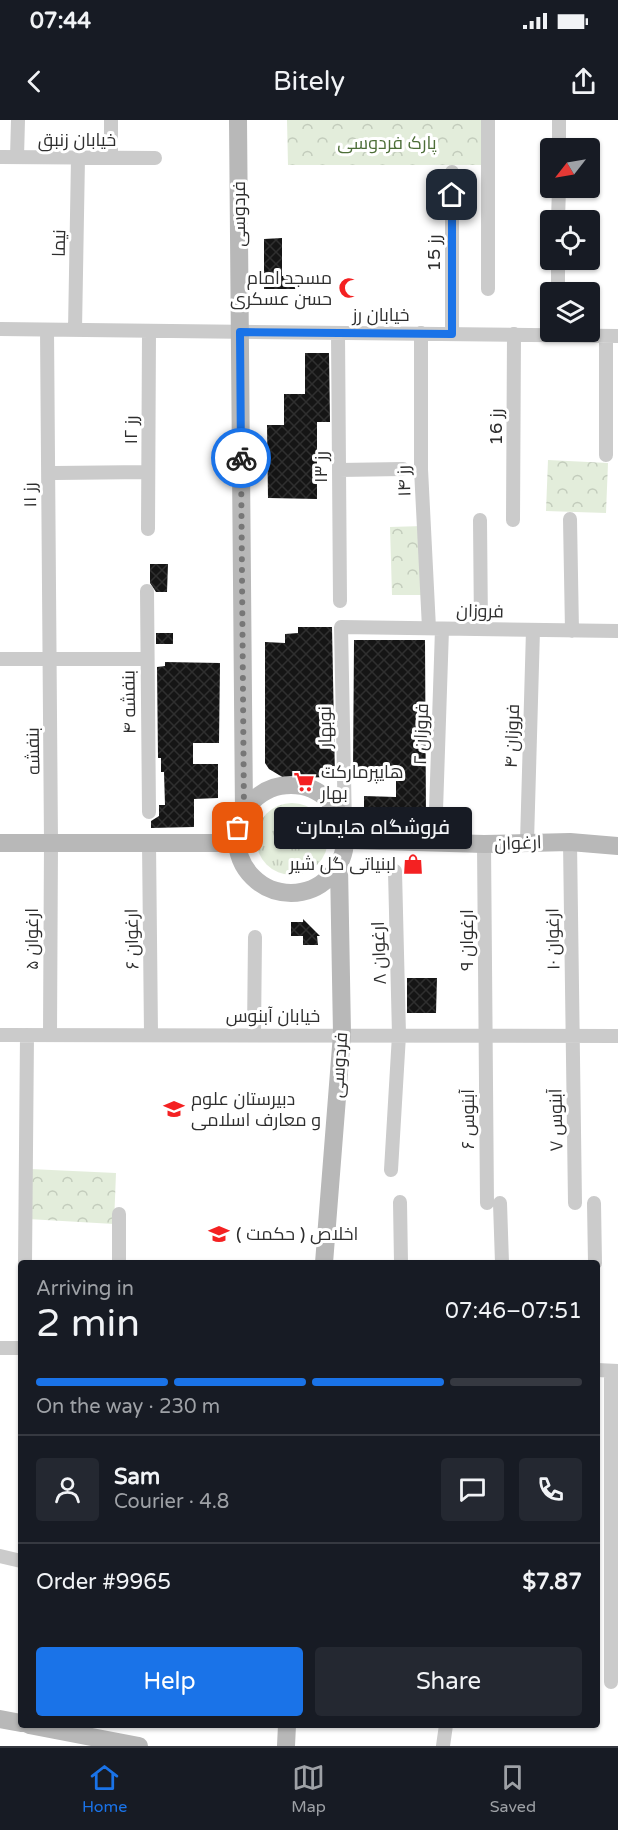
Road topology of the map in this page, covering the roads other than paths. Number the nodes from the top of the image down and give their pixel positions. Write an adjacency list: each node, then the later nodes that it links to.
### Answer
1 (18, 120): 8 (street)
2 (111, 120): 10 (street)
3 (238, 120): 18 (main road, فردوسی)
4 (488, 120): 13 (street)
5 (559, 120): 6 (street)
6 (559, 138)
7 (0, 158): 8 (street, خیابان زنبق)
8 (18, 158): 9 (street, خیابان زنبق)
9 (78, 158): 10 (street, خیابان زنبق); 16 (street, نیما)
10 (111, 158): 11 (street, خیابان زنبق)
11 (155, 158)
12 (452, 172): 22 (street, رز 15)
13 (488, 289)
14 (0, 329): 15 (street, خیابان رز)
15 (47, 330): 16 (street, خیابان رز); 43 (street, رز ۱۱)
16 (75, 330): 17 (street, خیابان رز)
17 (149, 331): 18 (street, خیابان رز); 28 (street, رز ۱۲)
18 (240, 332): 19 (street, خیابان رز); 46 (main road, فردوسی)
19 (338, 333): 20 (street, خیابان رز); 27 (street, رز ۱۳)
20 (421, 333): 22 (street, خیابان رز); 37 (street, رز ۱۴)
21 (540, 333): 23 (street, خیابان رز)
22 (452, 334): 23 (street, خیابان رز)
23 (514, 334): 32 (street, رز 16)
24 (612, 336): 25 (street)
25 (606, 455)
26 (403, 469): 27 (street)
27 (339, 470): 35 (street, رز ۱۳)
28 (148, 472): 29 (street); 33 (street, رز ۱۲)
29 (55, 473)
30 (570, 519): 40 (street)
31 (480, 520): 38 (street)
32 (513, 520)
33 (148, 529)
34 (147, 591): 44 (street, بنفشه ۴)
35 (340, 601)
36 (341, 627): 37 (street, فروزان); 47 (street, نوبهار)
37 (435, 629): 38 (street, فروزان); 48 (street, فروزان ۲)
38 (481, 629): 39 (street, فروزان)
39 (533, 630): 40 (street, فروزان); 49 (street, فروزان ۴)
40 (572, 631): 41 (street, فروزان)
41 (618, 632)
42 (0, 659): 43 (street)
43 (50, 659): 44 (street); 52 (street, بنفشه)
44 (147, 659): 45 (street, بنفشه ۴)
45 (149, 812)
46 (244, 813): 47 (main road); 54 (main road)
47 (345, 834): 48 (main road, ارغوان); 57 (main road)
48 (435, 841): 55 (main road, ارغوان)
49 (527, 842): 50 (main road, ارغوان); 55 (main road, ارغوان)
50 (570, 842): 56 (main road, ارغوان); 68 (street, ارغوان ۱۰)
51 (0, 843): 52 (main road)
52 (51, 843): 53 (main road); 65 (street, ارغوان ۵)
53 (149, 843): 54 (main road); 60 (street, ارغوان ۶)
54 (237, 843): 57 (main road)
55 (484, 844): 67 (street, ارغوان ۹)
56 (618, 846)
57 (339, 866): 62 (main road, فردوسی)
58 (395, 871): 66 (street, ارغوان ۸)
59 (255, 937): 61 (street)
60 (151, 1034): 61 (street, خیابان آبنوس); 65 (street, خیابان آبنوس)
61 (254, 1034): 62 (street, خیابان آبنوس)
62 (342, 1034): 66 (street, خیابان آبنوس); 77 (main road, فردوسی)
63 (0, 1035): 64 (street, خیابان آبنوس)
64 (27, 1035): 65 (street, خیابان آبنوس); 75 (street)
65 (50, 1035)
66 (399, 1035): 67 (street, خیابان آبنوس); 70 (street, ارغوان ۸)
67 (485, 1035): 68 (street, خیابان آبنوس); 79 (street, آبنوس ۶)
68 (573, 1036): 69 (street, خیابان آبنوس); 72 (street, آبنوس ۷)
69 (618, 1036)
70 (391, 1170)
71 (400, 1202): 78 (street)
72 (575, 1203)
73 (594, 1203): 80 (street)
74 (119, 1214): 76 (street)
75 (25, 1260)
76 (119, 1260)
77 (324, 1260)
78 (401, 1260)
79 (502, 1260)
80 (595, 1260)
81 (0, 1348): 82 (street)
82 (18, 1348)
83 (609, 1370): 86 (street)
84 (0, 1556): 85 (street)
85 (18, 1560)
86 (611, 1682)
87 (0, 1719): 88 (main road)
88 (18, 1723)
89 (45, 1728): 92 (main road)
90 (287, 1728): 93 (main road)
91 (446, 1728): 94 (street)
92 (139, 1746)
93 (286, 1746)
94 (443, 1746)

